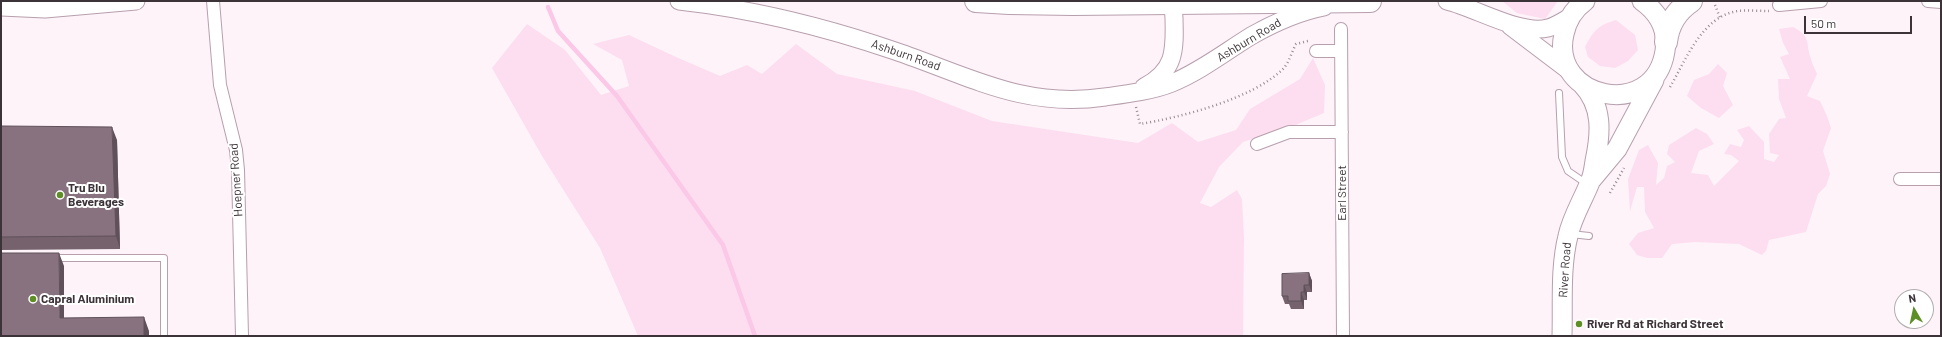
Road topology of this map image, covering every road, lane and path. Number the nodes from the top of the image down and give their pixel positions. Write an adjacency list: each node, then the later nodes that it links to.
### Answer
1 (136, 1): 16 (street)
2 (213, 1): 41 (street, Hoepner Road)
3 (679, 1): 27 (street, Ashburn Road)
4 (976, 1): 13 (highway)
5 (1370, 1): 13 (highway); 27 (street, Ashburn Road)
6 (1438, 1): 7 (street)
7 (1448, 1): 20 (street)
8 (1585, 1): 18 (main road)
9 (1642, 1): 22 (main road)
10 (1691, 1): 22 (highway)
11 (1821, 1): 17 (street)
12 (1928, 1): 14 (street)
13 (1174, 2): 27 (street, Ashburn Road)
14 (1941, 2)
15 (1715, 5): 19 (path)
16 (1, 7)
17 (1776, 8): 19 (path)
18 (1572, 11): 20 (street); 26 (main road, River Road)
19 (1720, 18): 29 (path)
20 (1508, 24): 26 (street)
21 (1341, 29): 24 (street, Earl Street)
22 (1666, 42): 25 (main road)
23 (1316, 51): 24 (street); 27 (path)
24 (1341, 51): 30 (street, Earl Street)
25 (1661, 67): 26 (main road); 35 (main road, River Road)
26 (1576, 78): 35 (main road, River Road)
27 (1133, 92)
28 (1559, 93): 35 (lane)
29 (1666, 93)
30 (1342, 132): 31 (street); 42 (street, Earl Street)
31 (1257, 144)
32 (1625, 167): 36 (path)
33 (1900, 179): 34 (street)
34 (1941, 179)
35 (1590, 182): 37 (main road, River Road)
36 (1610, 193)
37 (1568, 234): 38 (lane); 43 (main road, River Road)
38 (1589, 236)
39 (48, 258): 40 (lane)
40 (164, 336)
41 (242, 336)
42 (1343, 336)
43 (1562, 336)

